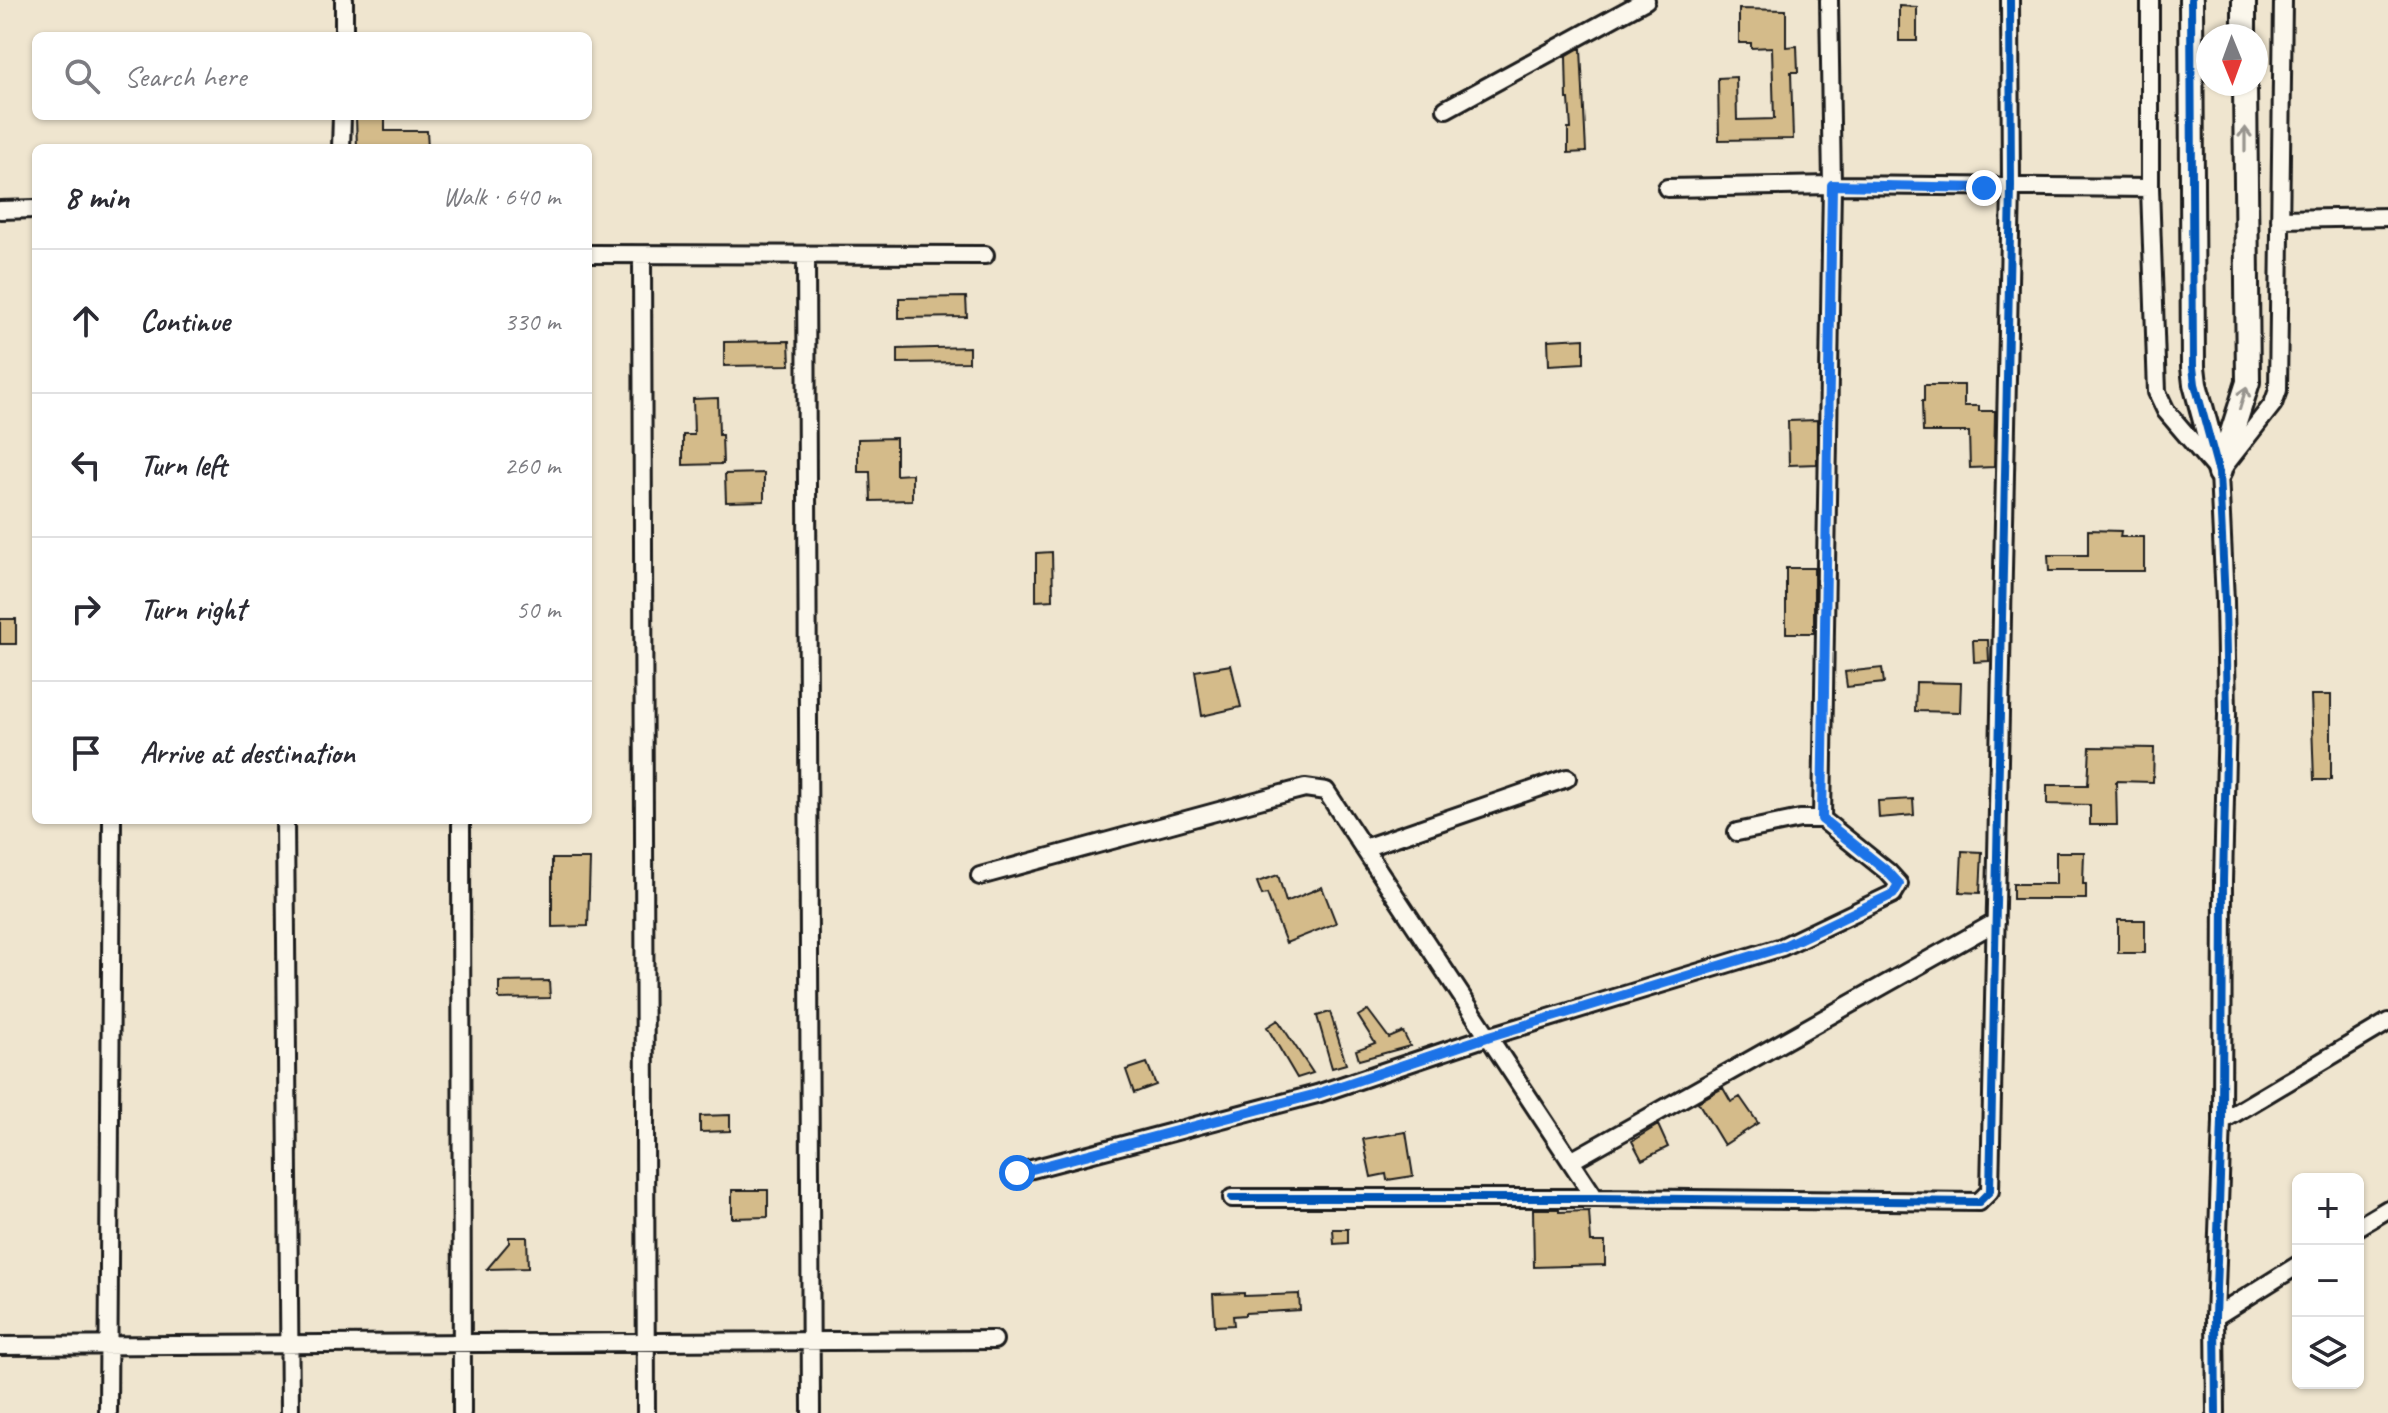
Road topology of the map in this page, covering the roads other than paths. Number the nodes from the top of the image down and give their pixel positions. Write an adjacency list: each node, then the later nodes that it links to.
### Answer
1 (344, 0): 10 (street)
2 (1646, 0): 12 (street)
3 (1829, 0): 15 (street)
4 (2010, 0): 16 (street)
5 (2150, 0): 18 (street)
6 (2191, 0): 27 (street)
7 (2244, 0): 9 (street)
8 (2283, 0): 22 (street)
9 (2244, 24)
10 (344, 32)
11 (2245, 96): 27 (street, one-way to 11)
12 (1446, 109)
13 (342, 120): 14 (street)
14 (341, 144)
15 (1832, 185): 16 (street); 17 (street); 29 (street)
16 (2011, 187): 18 (street); 36 (street)
17 (1667, 188)
18 (2150, 188): 27 (street)
19 (32, 209): 20 (street)
20 (0, 210)
21 (2388, 217): 22 (street)
22 (2280, 219): 27 (street)
23 (592, 254): 24 (street)
24 (642, 255): 25 (street); 50 (street)
25 (806, 255): 26 (street); 49 (street)
26 (985, 255)
27 (2219, 473): 39 (street)
28 (1567, 778): 34 (street)
29 (1822, 819): 33 (street); 38 (street)
30 (112, 824): 53 (street)
31 (285, 824): 52 (street)
32 (461, 824): 51 (street)
33 (1737, 832)
34 (1364, 848): 35 (street); 38 (street)
35 (980, 876)
36 (1996, 922): 40 (street); 43 (street)
37 (2388, 1022): 39 (street)
38 (1490, 1036): 40 (street); 41 (street)
39 (2222, 1121): 47 (street)
40 (1571, 1161): 43 (street)
41 (1017, 1173)
42 (1232, 1198): 43 (street)
43 (1595, 1198)
44 (2388, 1209): 45 (street)
45 (2364, 1223)
46 (2292, 1269): 47 (street)
47 (2215, 1317): 60 (street)
48 (994, 1340): 49 (street)
49 (810, 1341): 50 (street); 59 (street)
50 (646, 1342): 51 (street); 58 (street)
51 (462, 1343): 52 (street); 57 (street)
52 (290, 1344): 53 (street); 56 (street)
53 (108, 1345): 54 (street); 55 (street)
54 (0, 1346)
55 (108, 1413)
56 (290, 1413)
57 (462, 1413)
58 (646, 1413)
59 (811, 1413)
60 (2216, 1413)

